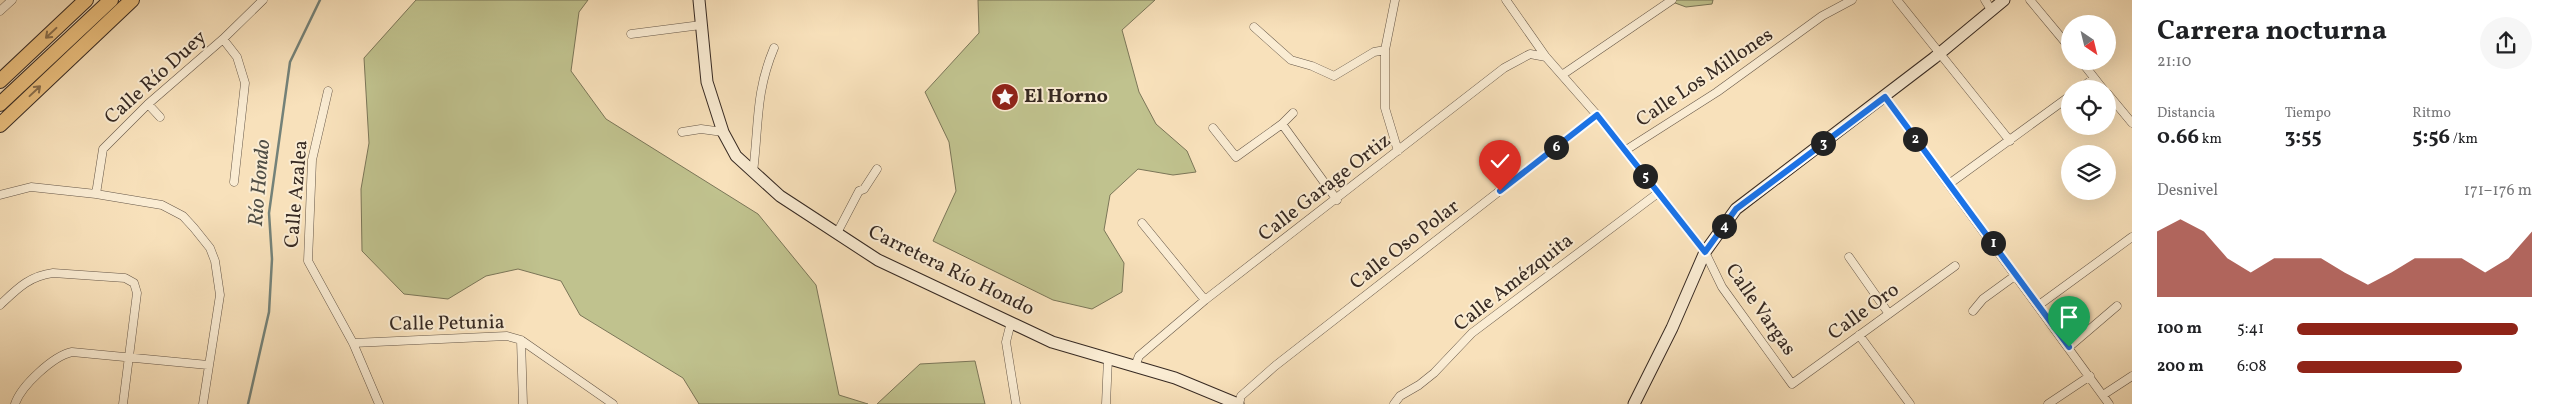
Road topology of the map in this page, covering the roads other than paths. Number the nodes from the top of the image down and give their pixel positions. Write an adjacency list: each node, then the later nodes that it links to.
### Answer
1 (12, 0): 15 (street)
2 (86, 0): 30 (highway, one-way to 30)
3 (111, 0): 34 (highway)
4 (132, 0): 42 (highway, one-way to 4)
5 (263, 0): 21 (street, Calle Río Duey)
6 (699, 0): 17 (street, Carretera Río Hondo)
7 (1395, 0): 23 (street)
8 (1506, 0): 25 (street, Calle Vargas)
9 (1672, 0): 27 (street)
10 (1852, 0): 47 (street, Calle Los Millones)
11 (1897, 0): 24 (street)
12 (1985, 0): 16 (street)
13 (2004, 0): 16 (street)
14 (2030, 0): 20 (street)
15 (0, 11)
16 (1992, 11): 24 (street)
17 (701, 25): 19 (street); 45 (street, Carretera Río Hondo)
18 (1254, 27): 23 (street)
19 (631, 34)
20 (2061, 37)
21 (223, 39): 35 (street, Calle Río Duey); 51 (street)
22 (774, 48): 50 (street)
23 (1385, 50): 48 (street)
24 (1940, 53): 32 (street); 46 (street)
25 (1546, 57): 27 (street, Calle Vargas); 48 (street, Calle Garage Ortiz)
26 (2088, 70): 28 (street)
27 (1562, 75): 38 (street, Calle Vargas)
28 (2094, 78): 29 (street)
29 (2091, 80)
30 (0, 81)
31 (328, 91): 73 (street, Calle Azalea)
32 (1885, 97): 52 (street); 60 (street)
33 (2061, 103): 46 (street)
34 (0, 104)
35 (148, 104): 39 (street); 54 (street, Calle Río Duey)
36 (2116, 104): 40 (street)
37 (1293, 113): 41 (street)
38 (1597, 115): 47 (street, Calle Vargas); 91 (street, Calle Oso Polar)
39 (160, 117)
40 (2132, 123)
41 (1282, 124): 43 (street); 56 (street)
42 (0, 125)
43 (1213, 128)
44 (682, 132): 45 (street)
45 (723, 132): 50 (street, Carretera Río Hondo)
46 (2010, 141): 52 (street)
47 (1626, 150): 53 (street, Calle Vargas)
48 (1398, 151): 56 (street, Calle Garage Ortiz)
49 (877, 169): 58 (street)
50 (753, 172): 58 (street, Carretera Río Hondo)
51 (234, 182)
52 (1949, 184): 63 (street)
53 (1658, 193): 60 (street, Calle Vargas); 92 (street, Calle Amézquita)
54 (96, 194): 55 (street); 77 (street)
55 (0, 195)
56 (1337, 200): 64 (street, Calle Garage Ortiz)
57 (1142, 223): 64 (street)
58 (837, 233): 70 (street, Carretera Río Hondo)
59 (2132, 237): 66 (street)
60 (1705, 252): 81 (street, Calle Vargas); 93 (street)
61 (1849, 257): 69 (street)
62 (1955, 266): 69 (street, Calle Oro)
63 (2016, 275): 66 (street); 68 (street)
64 (1205, 300): 78 (street, Calle Garage Ortiz)
65 (0, 305): 75 (street)
66 (2039, 305): 74 (street)
67 (2117, 306): 74 (street)
68 (1973, 311)
69 (1889, 314): 71 (street, Calle Oro)
70 (1012, 322): 76 (street, Carretera Río Hondo); 89 (street)
71 (1859, 335): 81 (street, Calle Oro); 94 (street)
72 (521, 340): 73 (street, Calle Petunia); 87 (street); 88 (street, Calle Petunia)
73 (352, 342): 86 (street, Calle Azalea)
74 (2069, 347): 79 (street)
75 (130, 357): 77 (street); 83 (street); 84 (street)
76 (1108, 358): 78 (street, Carretera Río Hondo); 90 (street)
77 (208, 365): 85 (street)
78 (1134, 366): 91 (street, Carretera Río Hondo)
79 (2090, 376): 82 (street); 95 (street)
80 (2132, 376): 82 (street)
81 (1792, 384)
82 (2103, 395): 96 (street)
83 (15, 404)
84 (123, 404)
85 (203, 404)
86 (379, 404)
87 (523, 404)
88 (613, 404)
89 (1016, 404)
90 (1106, 404)
91 (1238, 404)
92 (1394, 404)
93 (1634, 404)
94 (1910, 404)
95 (2048, 404)
96 (2110, 404)

